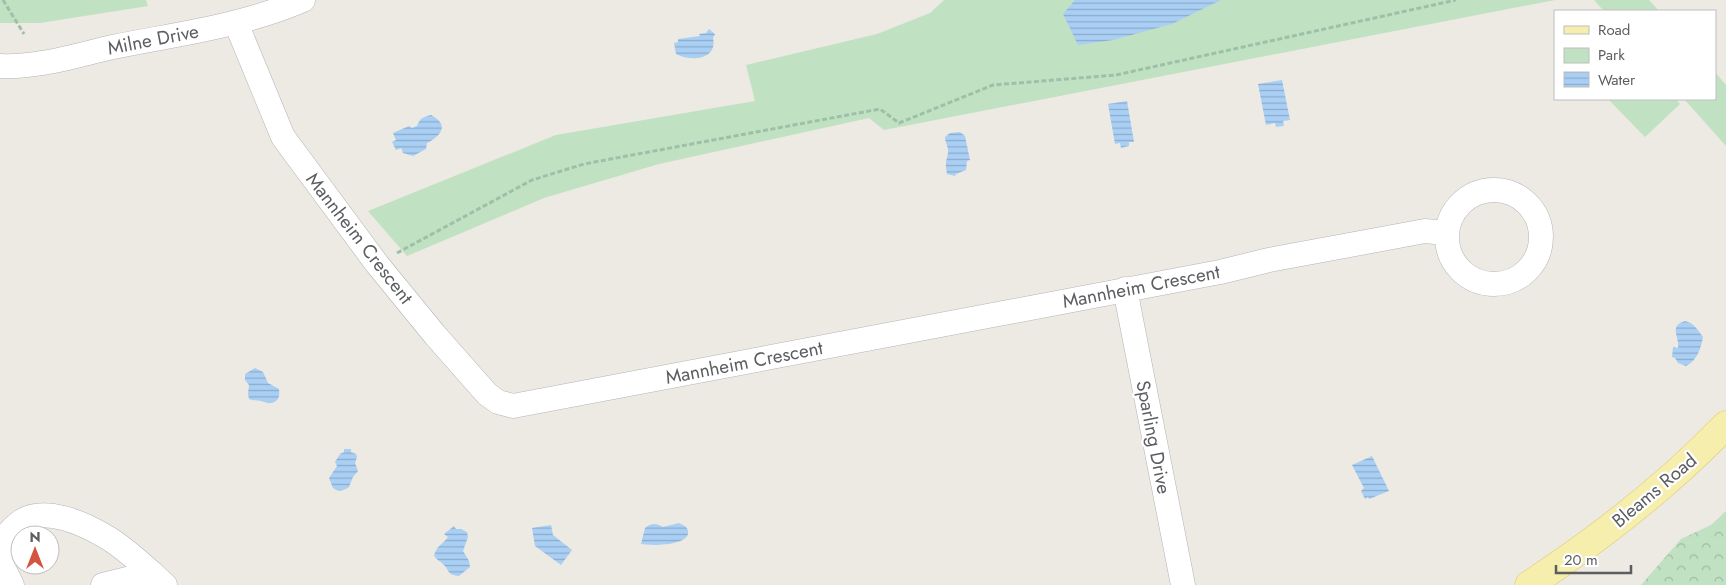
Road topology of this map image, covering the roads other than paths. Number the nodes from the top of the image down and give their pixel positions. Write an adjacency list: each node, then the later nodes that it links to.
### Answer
1 (303, 0): 2 (street, Milne Drive)
2 (236, 23): 3 (street, Milne Drive); 5 (street, Mannheim Crescent)
3 (0, 66)
4 (1446, 233): 5 (street, Mannheim Crescent)
5 (1125, 289): 11 (street, Sparling Drive)
6 (1726, 425): 12 (main road, Bleams Road)
7 (0, 560): 8 (street); 9 (street)
8 (159, 579): 10 (street)
9 (12, 585)
10 (103, 585)
11 (1183, 585)
12 (1529, 585)

